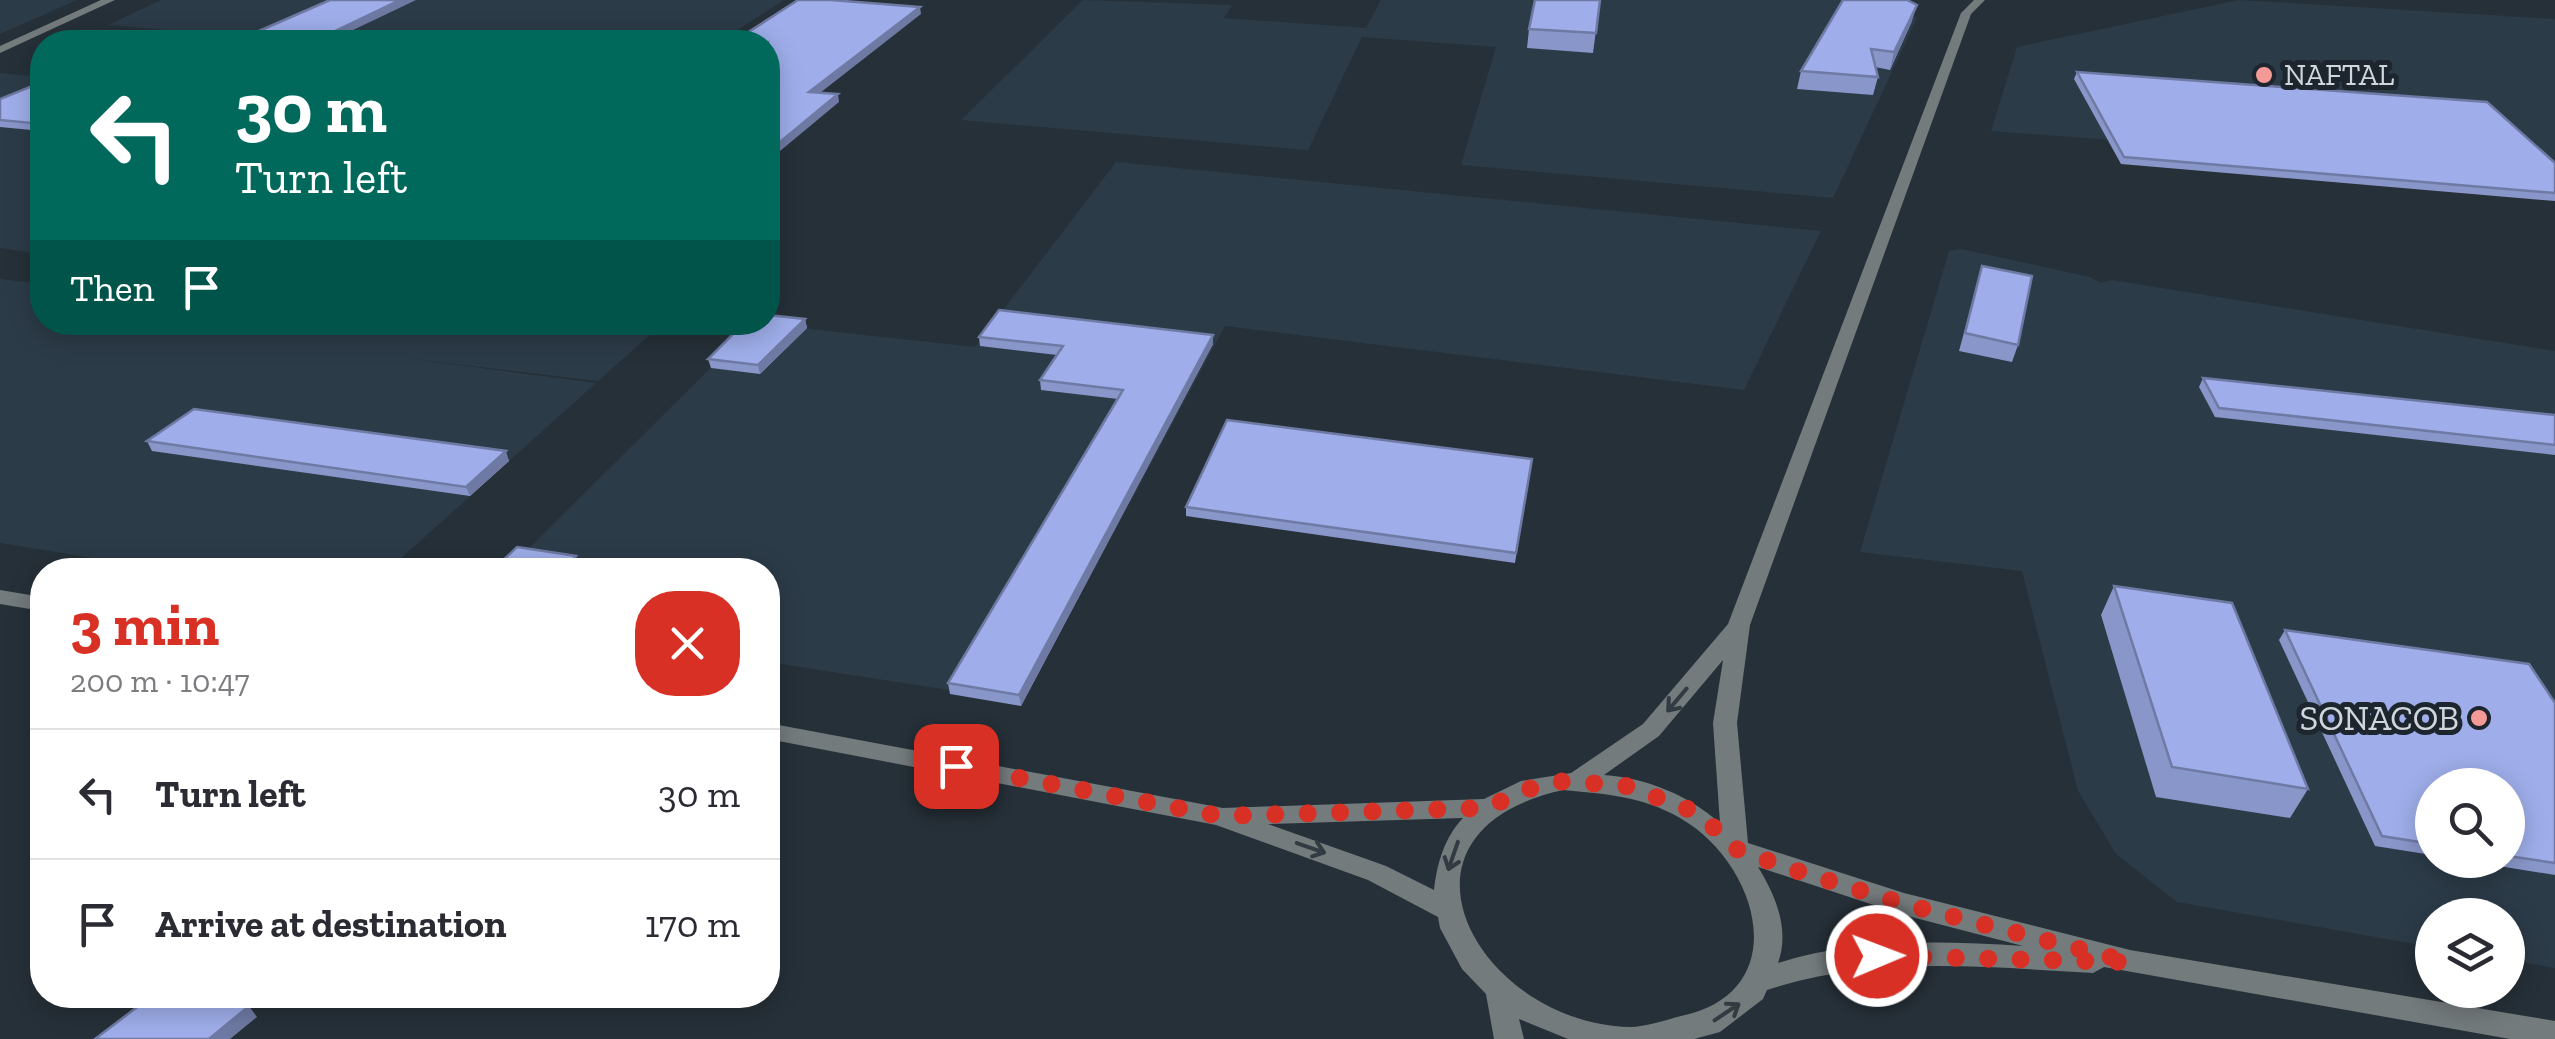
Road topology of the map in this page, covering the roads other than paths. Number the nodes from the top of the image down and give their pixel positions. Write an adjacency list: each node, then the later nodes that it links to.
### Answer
1 (110, 0): 4 (street)
2 (1980, 0): 3 (street)
3 (1965, 7): 9 (street)
4 (44, 30)
5 (30, 36): 6 (street)
6 (0, 50)
7 (0, 596): 8 (street)
8 (30, 602)
9 (1739, 625): 11 (street, one-way to 11); 14 (street)
10 (780, 733): 13 (street)
11 (1576, 781): 12 (street); 14 (street)
12 (1486, 808): 13 (street); 15 (street, one-way to 15)
13 (1220, 816): 15 (street, one-way to 15)
14 (1736, 848): 16 (street); 17 (street)
15 (1448, 910): 18 (street)
16 (2130, 962): 17 (street); 19 (street)
17 (1758, 981): 20 (street, one-way to 17)
18 (1500, 990): 21 (street); 22 (street)
19 (2555, 1034)
20 (1654, 1038)
21 (1509, 1039)
22 (1627, 1039)

